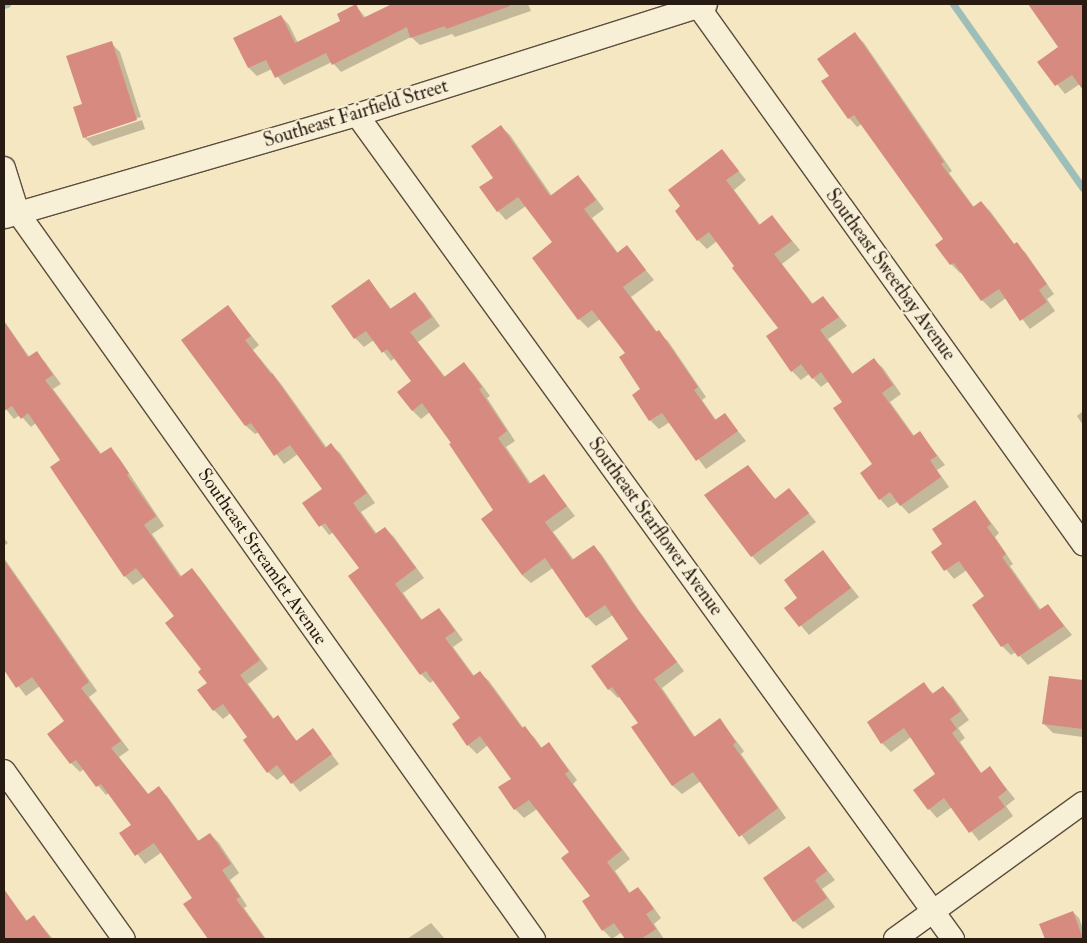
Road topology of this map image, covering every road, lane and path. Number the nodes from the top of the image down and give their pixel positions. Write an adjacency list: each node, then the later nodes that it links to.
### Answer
1 (702, 5): 2 (street, Southeast Fairfield Street); 5 (street, Southeast Sweetbay Avenue)
2 (357, 115): 4 (street, Southeast Fairfield Street); 8 (street, Southeast Starflower Avenue)
3 (4, 168): 4 (street, Southeast Streamlet Avenue)
4 (11, 215): 10 (street, Southeast Streamlet Avenue)
5 (1083, 544)
6 (4, 771): 9 (street)
7 (1083, 803): 8 (street)
8 (934, 912): 11 (street); 12 (street, Southeast Starflower Avenue)
9 (124, 939)
10 (534, 939)
11 (895, 939)
12 (953, 939)

